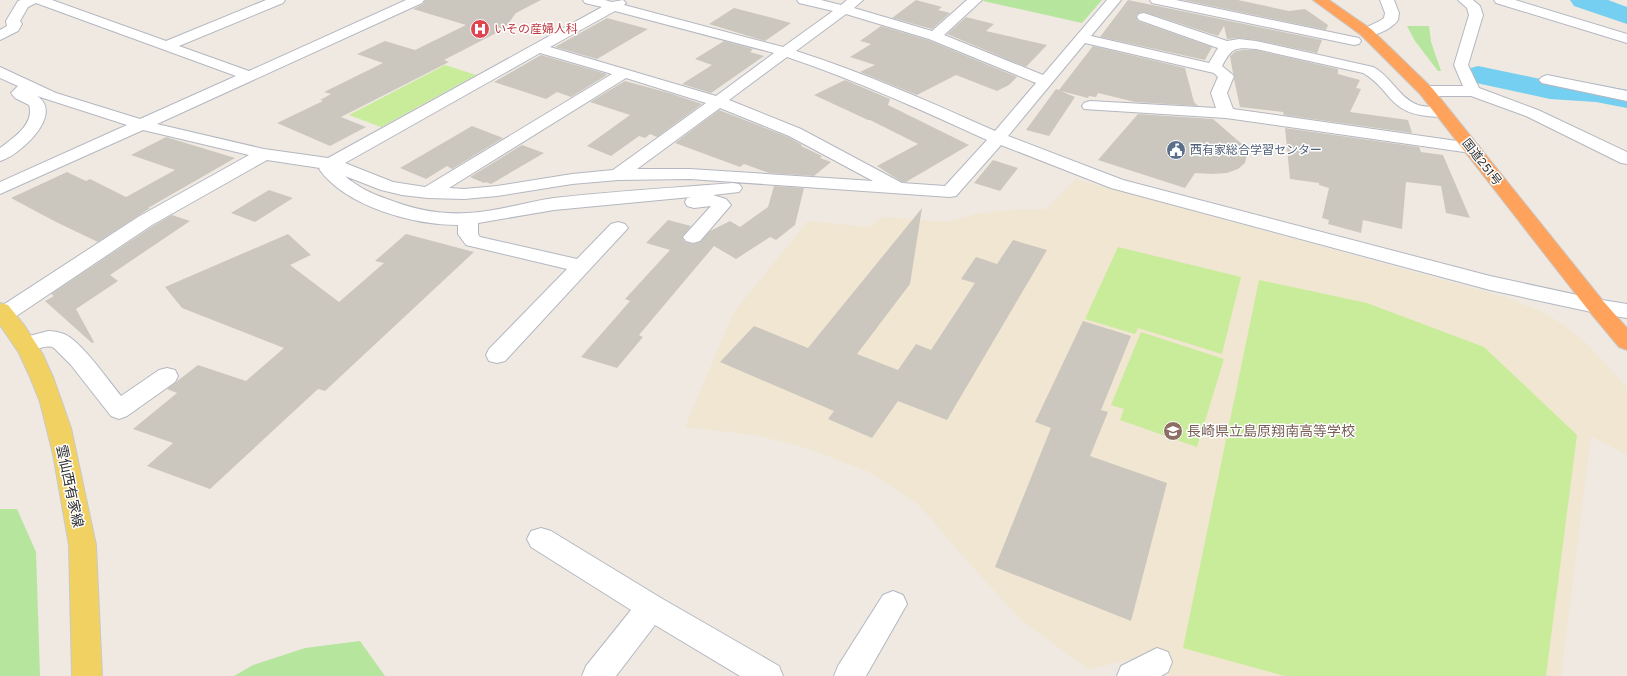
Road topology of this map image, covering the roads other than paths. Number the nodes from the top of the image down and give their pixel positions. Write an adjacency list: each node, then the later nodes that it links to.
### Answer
1 (30, 0): 18 (street)
2 (40, 0): 23 (street)
3 (278, 0): 23 (street)
4 (417, 0): 30 (street)
5 (590, 0): 15 (street)
6 (804, 0): 16 (street)
7 (856, 0): 16 (street)
8 (975, 0): 19 (street)
9 (1114, 0): 21 (street)
10 (1157, 0): 20 (street)
11 (1320, 0): 20 (highway, 国道251号)
12 (1387, 0): 20 (street)
13 (1465, 0): 35 (street)
14 (1501, 0): 22 (street)
15 (618, 3): 25 (street); 26 (street)
16 (843, 9): 19 (street); 26 (street)
17 (1144, 17): 24 (street)
18 (0, 36)
19 (934, 36): 32 (street)
20 (1360, 37): 34 (highway, 国道251号)
21 (1082, 38): 27 (street); 32 (street)
22 (1627, 39)
23 (166, 46): 30 (street)
24 (1226, 46): 27 (street); 39 (street)
25 (538, 48): 29 (street); 47 (street)
26 (786, 52): 37 (street); 42 (street)
27 (1214, 68): 40 (street)
28 (0, 72): 33 (street)
29 (624, 73): 37 (street); 52 (street)
30 (249, 76): 41 (street)
31 (1547, 80): 36 (street)
32 (1045, 81): 42 (street)
33 (30, 86): 41 (street); 45 (street)
34 (1426, 91): 35 (street); 39 (highway, 国道251号)
35 (1473, 91): 46 (street)
36 (1627, 96)
37 (718, 102): 48 (street); 51 (street)
38 (1090, 106): 40 (street)
39 (1443, 112): 43 (highway, 国道251号)
40 (1226, 113): 43 (street)
41 (142, 125): 44 (street); 50 (street)
42 (998, 138): 51 (street); 58 (street)
43 (1471, 148): 58 (highway, 国道251号)
44 (264, 154): 47 (street); 60 (street)
45 (0, 156)
46 (1627, 160)
47 (331, 164): 52 (street); 54 (street)
48 (618, 175): 49 (street); 52 (street)
49 (750, 178): 51 (street); 53 (street)
50 (0, 189)
51 (901, 190)
52 (428, 193)
53 (554, 204): 54 (street); 56 (street)
54 (468, 219): 57 (street)
55 (618, 228): 57 (street)
56 (693, 237)
57 (581, 266): 63 (street)
58 (1596, 306): 59 (street); 61 (highway, 国道251号)
59 (1627, 311)
60 (2, 312): 62 (main road, 雲仙西有家線)
61 (1627, 342)
62 (26, 345): 64 (street); 68 (main road, 雲仙西有家線)
63 (497, 355)
64 (166, 376)
65 (541, 539): 67 (street)
66 (893, 604): 71 (street)
67 (651, 607): 69 (street); 70 (street)
68 (87, 676)
69 (597, 676)
70 (768, 676)
71 (848, 676)

